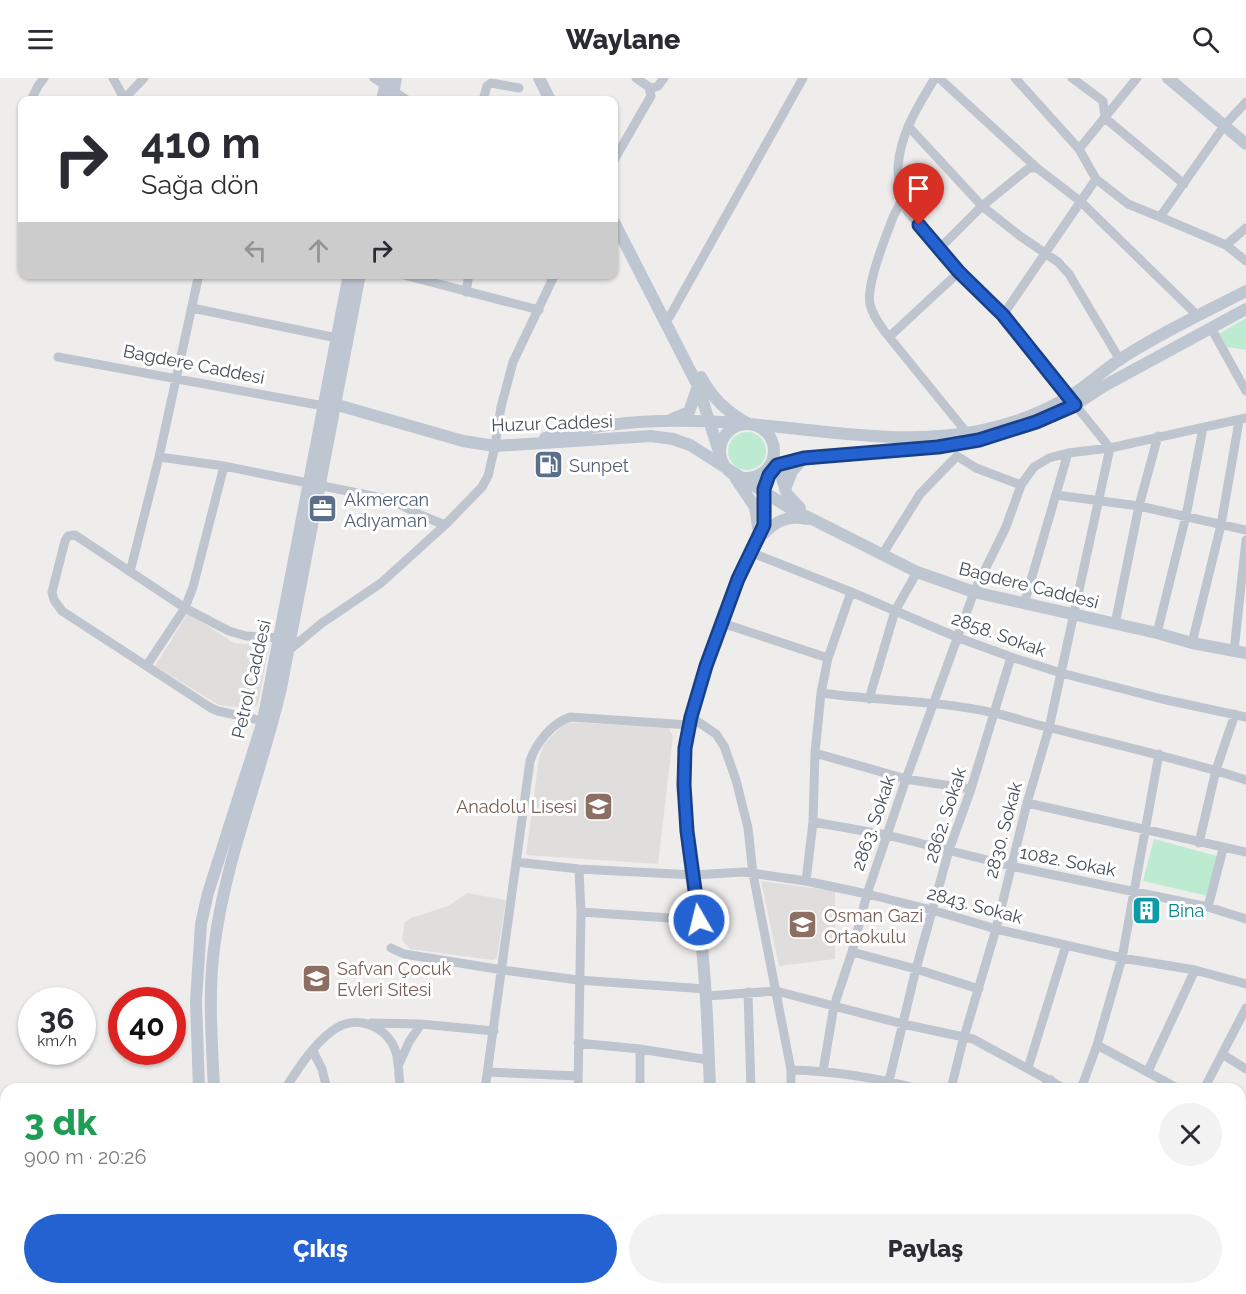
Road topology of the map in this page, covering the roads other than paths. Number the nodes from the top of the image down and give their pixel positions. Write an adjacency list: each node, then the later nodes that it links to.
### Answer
1 (44, 78): 18 (street)
2 (113, 78): 19 (street)
3 (144, 78): 20 (street)
4 (374, 78): 16 (street)
5 (396, 78): 16 (main road)
6 (538, 78): 22 (main road)
7 (636, 78): 17 (street)
8 (664, 78): 17 (street)
9 (803, 78): 57 (street)
10 (937, 78): 25 (street); 30 (street)
11 (1016, 78): 28 (street)
12 (1072, 78): 24 (street)
13 (1137, 78): 24 (street)
14 (1172, 80): 26 (main road)
15 (519, 88): 21 (street)
16 (390, 89)
17 (650, 89): 29 (street)
18 (33, 96)
19 (123, 96)
20 (128, 96)
21 (484, 96)
22 (548, 96)
23 (1246, 102): 26 (street)
24 (1105, 118): 28 (street); 32 (street)
25 (908, 126): 33 (street); 35 (street)
26 (1224, 126): 27 (main road); 32 (street)
27 (1246, 144)
28 (1078, 148): 31 (street)
29 (618, 153)
30 (1037, 168): 34 (street); 35 (street)
31 (1096, 179): 34 (street); 36 (street)
32 (1184, 184): 36 (street)
33 (901, 201): 40 (street); 59 (street)
34 (1080, 201): 41 (street); 56 (street)
35 (982, 206): 40 (street); 41 (street)
36 (1160, 217): 39 (street)
37 (1246, 228): 39 (street)
38 (618, 230): 57 (main road)
39 (1226, 245): 42 (street)
40 (939, 249): 43 (street)
41 (1045, 252): 55 (street); 62 (street)
42 (1246, 261)
43 (959, 272): 55 (street); 59 (street)
44 (198, 279): 52 (street)
45 (348, 279): 60 (main road, Petrol Caddesi)
46 (359, 279): 67 (main road)
47 (418, 279): 51 (street)
48 (468, 279): 51 (street)
49 (553, 279): 54 (street)
50 (1246, 291): 56 (main road)
51 (466, 292): 54 (street)
52 (192, 308): 60 (street); 63 (street)
53 (1246, 309): 58 (main road)
54 (539, 310): 75 (street)
55 (1003, 315): 66 (street)
56 (1198, 316): 62 (main road)
57 (667, 319): 64 (main road); 71 (main road)
58 (1211, 328): 65 (street); 66 (main road)
59 (889, 337): 73 (street)
60 (337, 338): 67 (main road, Petrol Caddesi)
61 (58, 357): 63 (street, Bagdere Caddesi)
62 (1120, 360): 66 (main road)
63 (176, 379): 67 (street, Bagdere Caddesi); 82 (street)
64 (698, 386): 69 (main road); 70 (main road)
65 (1246, 391)
66 (1072, 401): 73 (main road); 77 (street); 78 (main road)
67 (329, 405): 75 (main road, Huzur Caddesi); 88 (main road, Petrol Caddesi)
68 (1243, 420): 72 (street); 98 (street)
69 (663, 422): 70 (main road); 76 (main road)
70 (711, 422): 71 (main road); 81 (main road)
71 (748, 424): 73 (main road); 79 (main road); 81 (main road)
72 (1203, 428): 74 (street); 95 (street)
73 (967, 433)
74 (1158, 436): 77 (street); 94 (street)
75 (495, 446): 76 (main road, Huzur Caddesi); 97 (street)
76 (518, 446): 87 (main road, Huzur Caddesi)
77 (1110, 448): 80 (street); 93 (street, 2830. Sokak)
78 (956, 450): 83 (main road); 89 (street); 102 (street)
79 (774, 452): 84 (main road); 86 (main road)
80 (1068, 453): 89 (street); 92 (street)
81 (720, 455): 87 (main road)
82 (159, 457): 85 (street); 103 (street)
83 (804, 458): 84 (main road); 90 (main road)
84 (777, 465): 86 (main road); 90 (main road); 91 (main road)
85 (224, 466): 88 (street); 109 (street)
86 (765, 470): 87 (main road)
87 (731, 472): 91 (main road, Huzur Caddesi); 101 (main road)
88 (314, 484): 97 (street); 116 (main road, Petrol Caddesi); 118 (main road)
89 (1021, 485): 107 (street, 2863. Sokak)
90 (785, 489): 96 (main road)
91 (764, 493): 96 (main road, Huzur Caddesi); 101 (main road)
92 (1056, 495): 93 (street); 108 (street)
93 (1100, 500): 94 (street); 111 (street, 2830. Sokak)
94 (1139, 506): 95 (street); 113 (street)
95 (1186, 516): 98 (street); 114 (street)
96 (814, 520): 101 (main road); 102 (main road, Bagdere Caddesi)
97 (445, 525): 118 (street)
98 (1221, 525): 99 (street); 117 (street)
99 (1246, 530)
100 (1246, 540): 105 (street)
101 (752, 548): 106 (street, 2858. Sokak); 112 (main road)
102 (882, 555): 104 (main road, Bagdere Caddesi)
103 (130, 572): 109 (street); 122 (street)
104 (917, 572): 107 (main road, Bagdere Caddesi); 110 (street)
105 (1244, 578): 119 (street)
106 (851, 592): 110 (street, 2858. Sokak); 121 (street)
107 (974, 592): 108 (main road, Bagdere Caddesi); 115 (street, 2863. Sokak)
108 (1024, 604): 111 (main road, Bagdere Caddesi)
109 (185, 608): 116 (street); 122 (street)
110 (895, 611): 115 (street, 2858. Sokak); 125 (street)
111 (1072, 614): 113 (main road, Bagdere Caddesi); 123 (street, 2830. Sokak)
112 (722, 623): 121 (street); 131 (main road)
113 (1115, 624): 114 (main road, Bagdere Caddesi)
114 (1157, 633): 117 (main road, Bagdere Caddesi)
115 (959, 638): 120 (street, 2858. Sokak); 126 (street, 2863. Sokak)
116 (280, 639): 130 (main road, Petrol Caddesi)
117 (1192, 643): 119 (main road, Bagdere Caddesi)
118 (288, 651): 196 (main road)
119 (1240, 652)
120 (1011, 657): 123 (street, 2858. Sokak); 127 (street, 2862. Sokak)
121 (828, 658): 124 (street)
122 (147, 665): 130 (street)
123 (1061, 673): 128 (street, 2858. Sokak); 132 (street, 2830. Sokak)
124 (821, 693): 125 (street); 133 (street)
125 (869, 699): 126 (street)
126 (935, 703): 127 (street); 136 (street, 2863. Sokak)
127 (994, 712): 132 (street); 138 (street, 2862. Sokak)
128 (1235, 714): 129 (street, 2858. Sokak); 135 (street)
129 (1246, 717)
130 (263, 721): 195 (main road, Petrol Caddesi)
131 (690, 721): 147 (street); 150 (street); 151 (main road)
132 (1048, 728): 134 (street); 139 (street, 2830. Sokak)
133 (815, 753): 136 (street); 140 (street)
134 (1159, 754): 135 (street); 141 (street)
135 (1216, 770): 137 (street); 143 (street)
136 (906, 779): 138 (street); 142 (street, 2863. Sokak)
137 (1246, 780)
138 (971, 789): 145 (street, 2862. Sokak)
139 (1027, 803): 141 (street); 148 (street, 2830. Sokak)
140 (813, 822): 142 (street, 1082. Sokak); 152 (street)
141 (1145, 829): 143 (street); 153 (street)
142 (887, 836): 145 (street, 1082. Sokak); 154 (street, 2863. Sokak)
143 (1199, 843): 144 (street)
144 (1223, 849): 146 (street); 155 (street)
145 (949, 850): 148 (street, 1082. Sokak); 156 (street, 2862. Sokak)
146 (1246, 852)
147 (516, 862): 149 (street, 2843. Sokak); 166 (street)
148 (1011, 866): 153 (street, 1082. Sokak); 160 (street, 2830. Sokak)
149 (579, 869): 151 (street, 2843. Sokak); 157 (street)
150 (753, 874): 151 (street, 2843. Sokak); 152 (street, 2843. Sokak); 171 (street)
151 (693, 875): 159 (main road)
152 (806, 882): 154 (street, 2843. Sokak)
153 (1135, 891): 155 (street, 1082. Sokak); 164 (street)
154 (867, 894): 156 (street, 2843. Sokak); 163 (street, 2863. Sokak)
155 (1208, 907): 158 (street, 1082. Sokak)
156 (932, 910): 160 (street, 2843. Sokak); 165 (street, 2862. Sokak)
157 (580, 912): 159 (street); 168 (street)
158 (1246, 919)
159 (699, 920): 173 (main road)
160 (996, 929): 161 (street, 2843. Sokak); 170 (street, 2830. Sokak)
161 (1066, 945): 164 (street, 2843. Sokak); 188 (street)
162 (391, 948): 166 (street)
163 (852, 952): 165 (street); 174 (street, 2863. Sokak)
164 (1122, 957): 167 (street, 2843. Sokak); 182 (street)
165 (916, 969): 170 (street); 178 (street, 2862. Sokak)
166 (503, 970): 168 (street); 179 (street)
167 (1196, 970): 169 (street, 2843. Sokak); 192 (street)
168 (578, 980): 173 (street); 181 (street)
169 (1246, 984)
170 (979, 989): 180 (street, 2830. Sokak)
171 (776, 991): 172 (street); 174 (street); 190 (street)
172 (748, 992): 173 (street); 204 (street)
173 (706, 993): 186 (main road)
174 (834, 1006): 178 (street); 191 (street, 2863. Sokak)
175 (1246, 1008): 185 (street)
176 (359, 1022): 177 (street); 184 (street); 187 (street)
177 (421, 1024): 179 (street); 187 (street)
178 (903, 1024): 180 (street); 207 (street, 2862. Sokak)
179 (494, 1031): 193 (street)
180 (964, 1037): 188 (street); 208 (street, 2830. Sokak)
181 (578, 1043): 183 (street); 194 (street)
182 (1097, 1045): 192 (street); 210 (street)
183 (640, 1049): 186 (street); 202 (street)
184 (313, 1051): 197 (street); 198 (street)
185 (1222, 1054): 189 (street); 212 (street)
186 (709, 1060): 203 (main road)
187 (398, 1065): 199 (street)
188 (1028, 1068): 209 (street)
189 (1246, 1069)
190 (791, 1070): 191 (street); 205 (street)
191 (823, 1071): 206 (street)
192 (1148, 1071): 211 (street)
193 (488, 1072): 194 (street); 200 (street)
194 (578, 1076): 201 (street)
195 (199, 1083)
196 (214, 1083)
197 (289, 1083)
198 (326, 1083)
199 (400, 1083)
200 (486, 1083)
201 (578, 1083)
202 (640, 1083)
203 (710, 1083)
204 (751, 1083)
205 (791, 1083)
206 (879, 1083)
207 (888, 1083)
208 (952, 1083)
209 (1045, 1083)
210 (1083, 1083)
211 (1169, 1083)
212 (1207, 1083)

